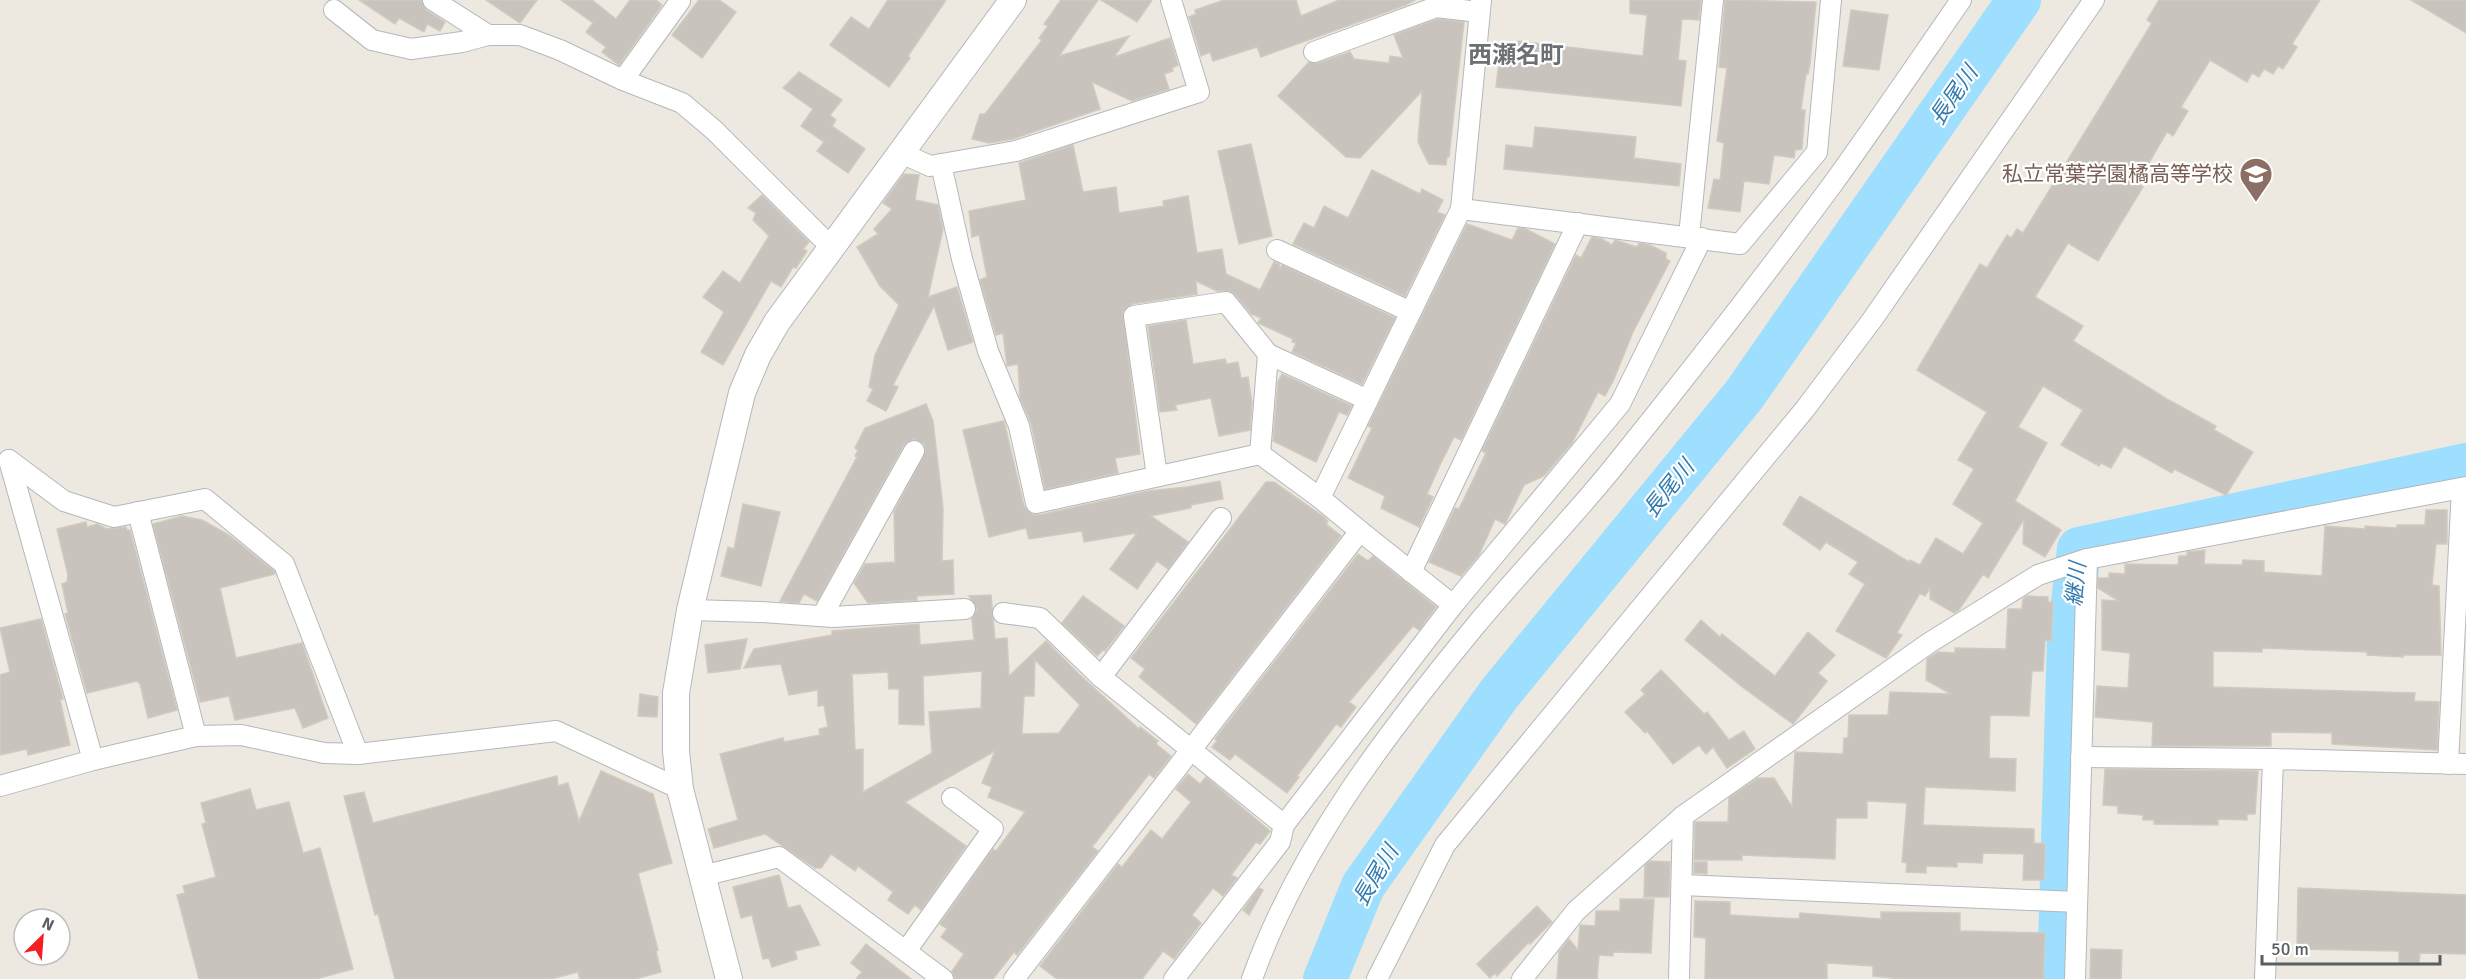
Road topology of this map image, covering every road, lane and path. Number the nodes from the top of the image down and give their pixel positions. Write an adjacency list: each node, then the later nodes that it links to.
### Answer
1 (433, 0): 11 (street)
2 (1013, 0): 14 (street)
3 (1172, 0): 15 (street)
4 (1713, 0): 18 (street)
5 (1831, 0): 18 (street)
6 (1961, 0): 61 (street)
7 (2094, 0): 62 (street)
8 (680, 1): 13 (street)
9 (1480, 6): 12 (street); 16 (street)
10 (334, 10): 11 (street)
11 (488, 35): 13 (street)
12 (1314, 52)
13 (623, 80): 19 (street)
14 (901, 153): 15 (street); 19 (street)
15 (941, 164): 27 (street)
16 (1461, 209): 17 (street); 21 (street)
17 (1578, 223): 18 (street); 34 (street)
18 (1696, 237): 35 (street)
19 (831, 248): 37 (street)
20 (1277, 250): 21 (street)
21 (1411, 312): 23 (street)
22 (1268, 354): 23 (street); 25 (street); 27 (street)
23 (1368, 400): 29 (street)
24 (914, 451): 39 (street)
25 (1260, 454): 27 (street); 29 (street)
26 (5, 461): 30 (street); 46 (street)
27 (1157, 476)
28 (2464, 487): 33 (street); 47 (street)
29 (1320, 498): 32 (street)
30 (138, 512): 41 (street); 43 (street)
31 (1221, 518): 40 (street)
32 (1360, 531): 34 (street); 42 (street)
33 (2087, 559): 44 (street); 51 (street)
34 (1411, 572): 35 (street)
35 (1453, 605): 52 (street)
36 (965, 609): 39 (street)
37 (690, 610): 39 (street); 49 (street)
38 (1003, 613): 40 (street)
39 (822, 616)
40 (1101, 677): 42 (street)
41 (196, 736): 43 (street); 46 (street)
42 (1191, 751): 52 (street); 59 (street)
43 (358, 754): 49 (street)
44 (2081, 757): 45 (street); 55 (street)
45 (2273, 759): 47 (street); 66 (street)
46 (93, 760): 48 (street)
47 (2457, 764)
48 (0, 786)
49 (680, 789): 53 (street)
50 (952, 798): 56 (street)
51 (1683, 816): 54 (street); 63 (street)
52 (1284, 825): 60 (street)
53 (702, 876): 56 (street); 57 (street)
54 (1682, 885): 55 (street); 64 (street)
55 (2076, 902): 65 (street)
56 (906, 951): 58 (street)
57 (729, 979)
58 (943, 979)
59 (1014, 979)
60 (1174, 979)
61 (1252, 979)
62 (1377, 979)
63 (1522, 979)
64 (1679, 979)
65 (2075, 979)
66 (2265, 979)

